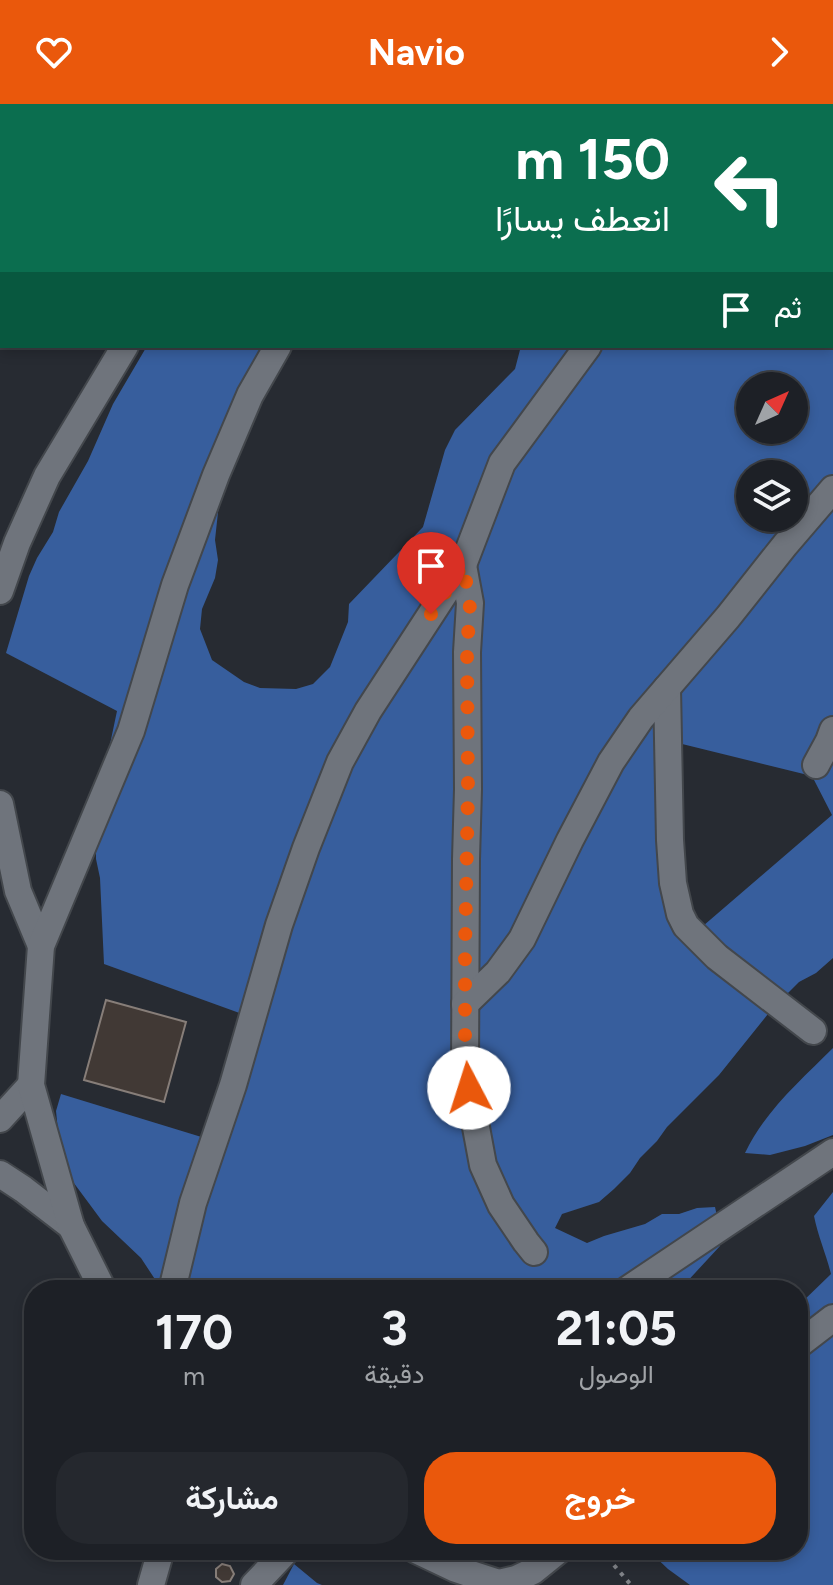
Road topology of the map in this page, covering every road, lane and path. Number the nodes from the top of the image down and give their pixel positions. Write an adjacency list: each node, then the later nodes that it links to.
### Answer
1 (124, 348): 6 (street)
2 (277, 348): 11 (street)
3 (587, 348): 5 (street)
4 (833, 489): 7 (street)
5 (463, 565): 12 (street); 21 (street)
6 (0, 591)
7 (667, 688): 12 (street); 13 (street)
8 (833, 730): 9 (street)
9 (816, 765)
10 (0, 804): 11 (street)
11 (41, 946): 14 (street)
12 (465, 1004): 19 (street)
13 (813, 1031)
14 (31, 1085): 15 (street); 18 (street)
15 (0, 1119)
16 (833, 1152): 22 (street)
17 (0, 1174): 18 (street)
18 (71, 1226): 20 (street)
19 (534, 1252)
20 (98, 1280)
21 (174, 1280)
22 (642, 1280)
23 (833, 1318): 24 (street)
24 (808, 1337)
25 (158, 1560): 30 (street)
26 (278, 1560): 31 (street)
27 (437, 1560): 28 (street)
28 (547, 1560)
29 (610, 1560): 32 (path)
30 (151, 1585)
31 (254, 1585)
32 (631, 1585)

